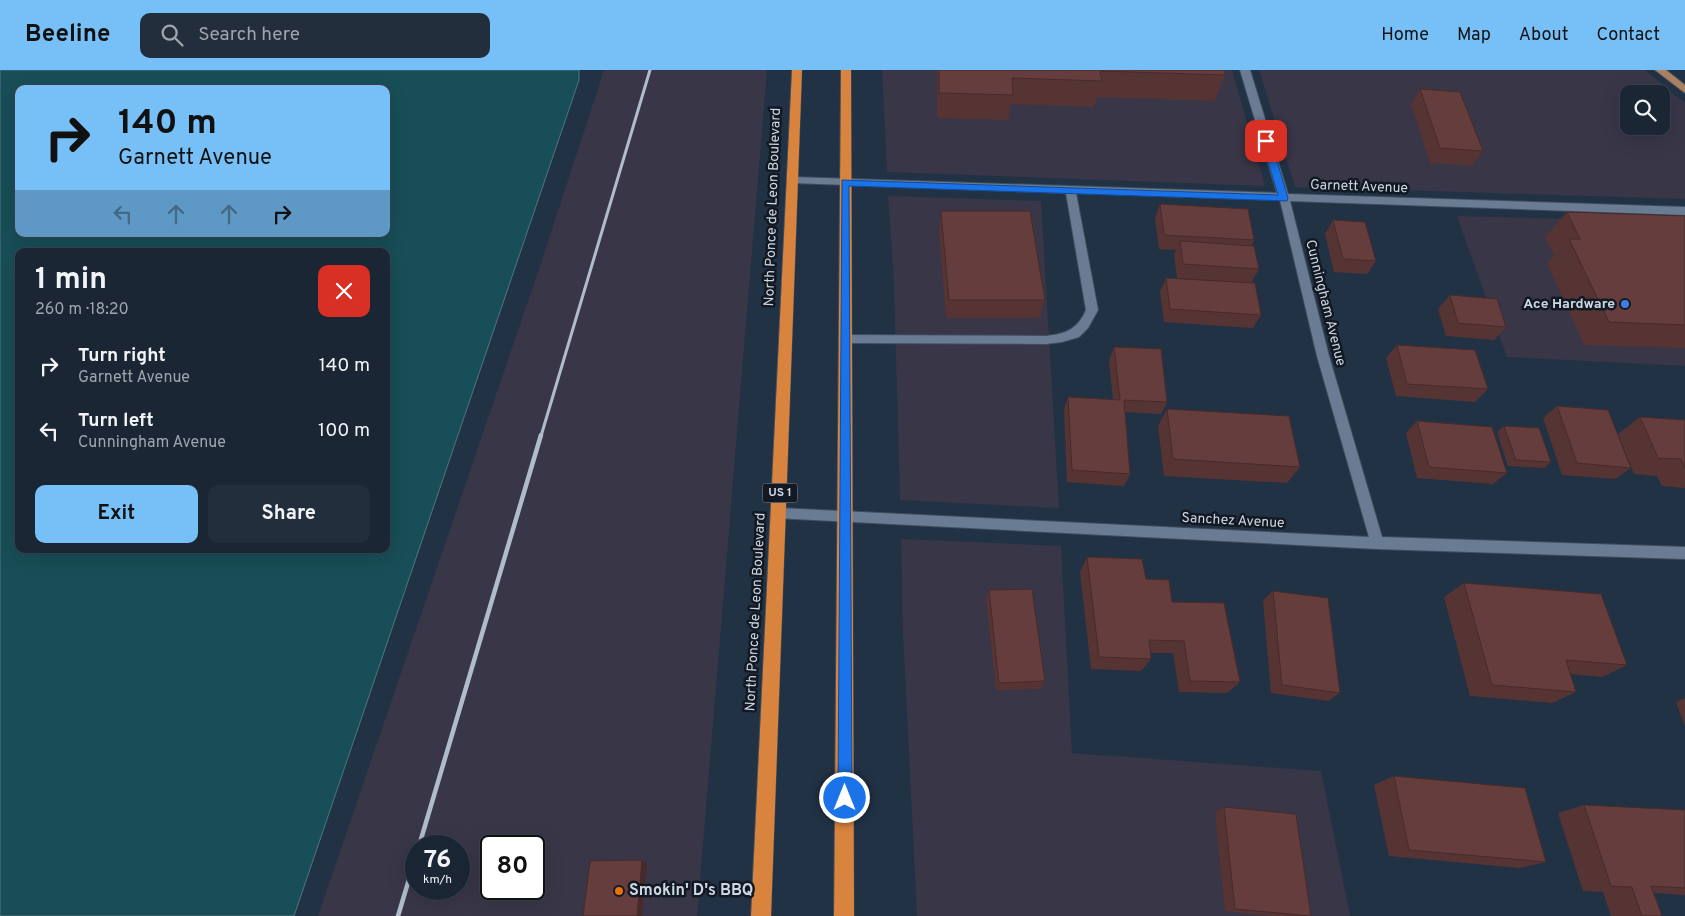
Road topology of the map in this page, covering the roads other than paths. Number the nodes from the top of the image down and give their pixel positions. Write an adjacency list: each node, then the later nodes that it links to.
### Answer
1 (797, 70): 6 (highway, North Ponce de Leon Boulevard / US 1)
2 (846, 70): 7 (highway)
3 (1245, 70): 9 (street, Cunningham Avenue)
4 (1660, 70): 5 (main road)
5 (1684, 86)
6 (793, 180): 7 (street, Garnett Avenue); 12 (highway, North Ponce de Leon Boulevard / US 1)
7 (845, 182): 8 (street, Garnett Avenue); 11 (highway)
8 (1071, 191): 9 (street, Garnett Avenue); 11 (street)
9 (1284, 198): 10 (street, Garnett Avenue); 14 (street, Cunningham Avenue)
10 (1685, 211)
11 (845, 339): 13 (highway)
12 (779, 514): 13 (street, Sanchez Avenue); 16 (highway, North Ponce de Leon Boulevard / US 1)
13 (844, 516): 14 (street, Sanchez Avenue); 17 (highway)
14 (1377, 542): 15 (street, Sanchez Avenue)
15 (1685, 553)
16 (761, 916)
17 (844, 916)

